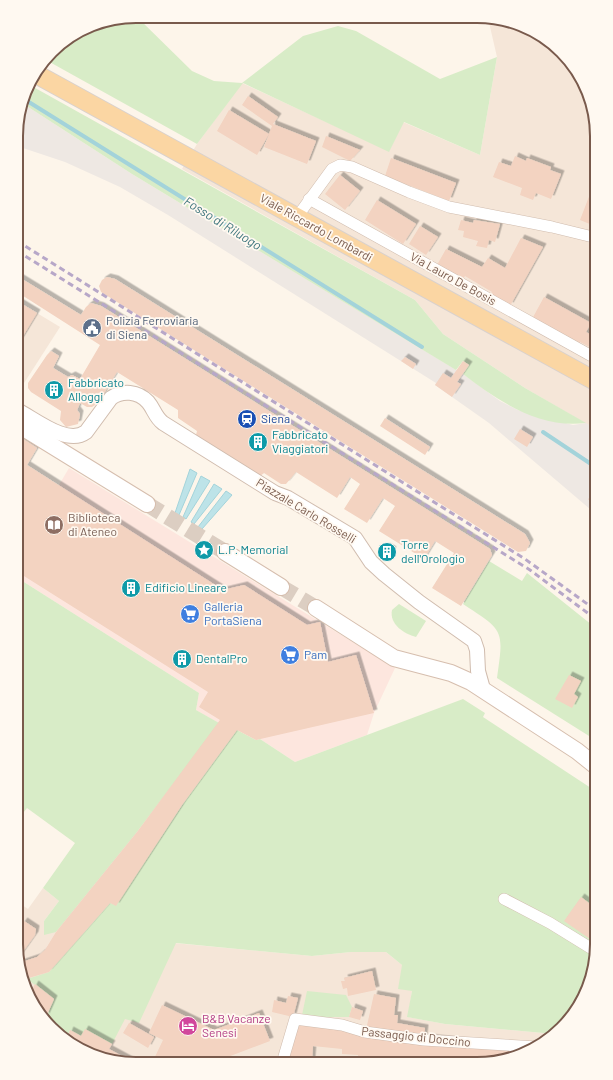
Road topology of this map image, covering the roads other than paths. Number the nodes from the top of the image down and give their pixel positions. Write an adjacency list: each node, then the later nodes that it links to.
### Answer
1 (40, 76): 3 (main road, Viale Riccardo Lombardi)
2 (309, 199): 3 (street); 4 (street); 5 (street, Via Lauro De Bosis)
3 (297, 217): 6 (main road, Viale Riccardo Lombardi)
4 (590, 236)
5 (590, 355)
6 (590, 378)
7 (23, 413): 13 (street, Piazzale Carlo Rosselli)
8 (23, 428): 9 (main road)
9 (147, 504)
10 (225, 552): 11 (main road)
11 (281, 587)
12 (316, 608): 13 (main road)
13 (483, 688): 14 (main road)
14 (578, 751): 15 (main road); 16 (main road)
15 (590, 756)
16 (590, 761)
17 (504, 899): 18 (street)
18 (590, 948)
19 (524, 1046): 20 (street, Passaggio di Doccino)
20 (284, 1057)

